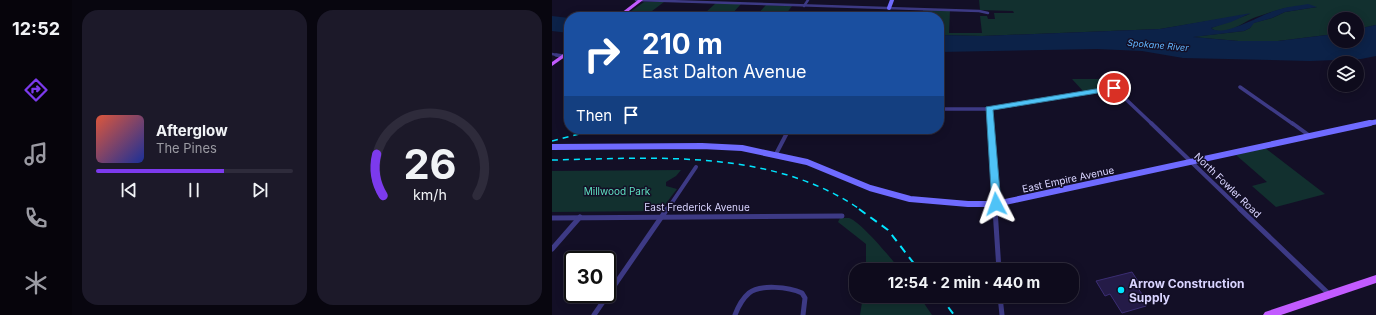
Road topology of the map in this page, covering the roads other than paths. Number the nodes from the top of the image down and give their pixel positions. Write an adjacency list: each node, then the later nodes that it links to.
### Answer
1 (639, 0): 5 (street); 8 (main road)
2 (725, 0): 5 (street)
3 (808, 0): 6 (street)
4 (892, 0): 7 (street)
5 (722, 3): 6 (street)
6 (804, 6): 7 (street)
7 (889, 8): 9 (street)
8 (624, 12)
9 (988, 13)
10 (552, 54): 11 (street)
11 (563, 56): 12 (main road)
12 (552, 64)
13 (1240, 87): 18 (street)
14 (944, 109): 15 (street)
15 (989, 109): 21 (street, North Fowler Road); 23 (street)
16 (1376, 122): 18 (street, East Empire Avenue)
17 (786, 134): 20 (street)
18 (1310, 136): 21 (street, East Empire Avenue)
19 (552, 147): 20 (street, East Empire Avenue)
20 (776, 154): 23 (street, East Empire Avenue)
21 (1191, 162): 23 (street, East Empire Avenue); 31 (street, North Fowler Road)
22 (696, 167): 26 (street)
23 (996, 204): 29 (street)
24 (842, 216): 26 (street, East Frederick Avenue)
25 (580, 217): 26 (street, East Frederick Avenue); 27 (street, East Frederick Avenue); 28 (street)
26 (660, 217): 33 (street)
27 (552, 218)
28 (552, 249)
29 (999, 263)
30 (1376, 279): 31 (main road)
31 (1329, 294): 37 (main road)
32 (1001, 303): 36 (street)
33 (594, 315)
34 (735, 315): 35 (street)
35 (803, 315)
36 (1002, 315)
37 (1268, 315)

